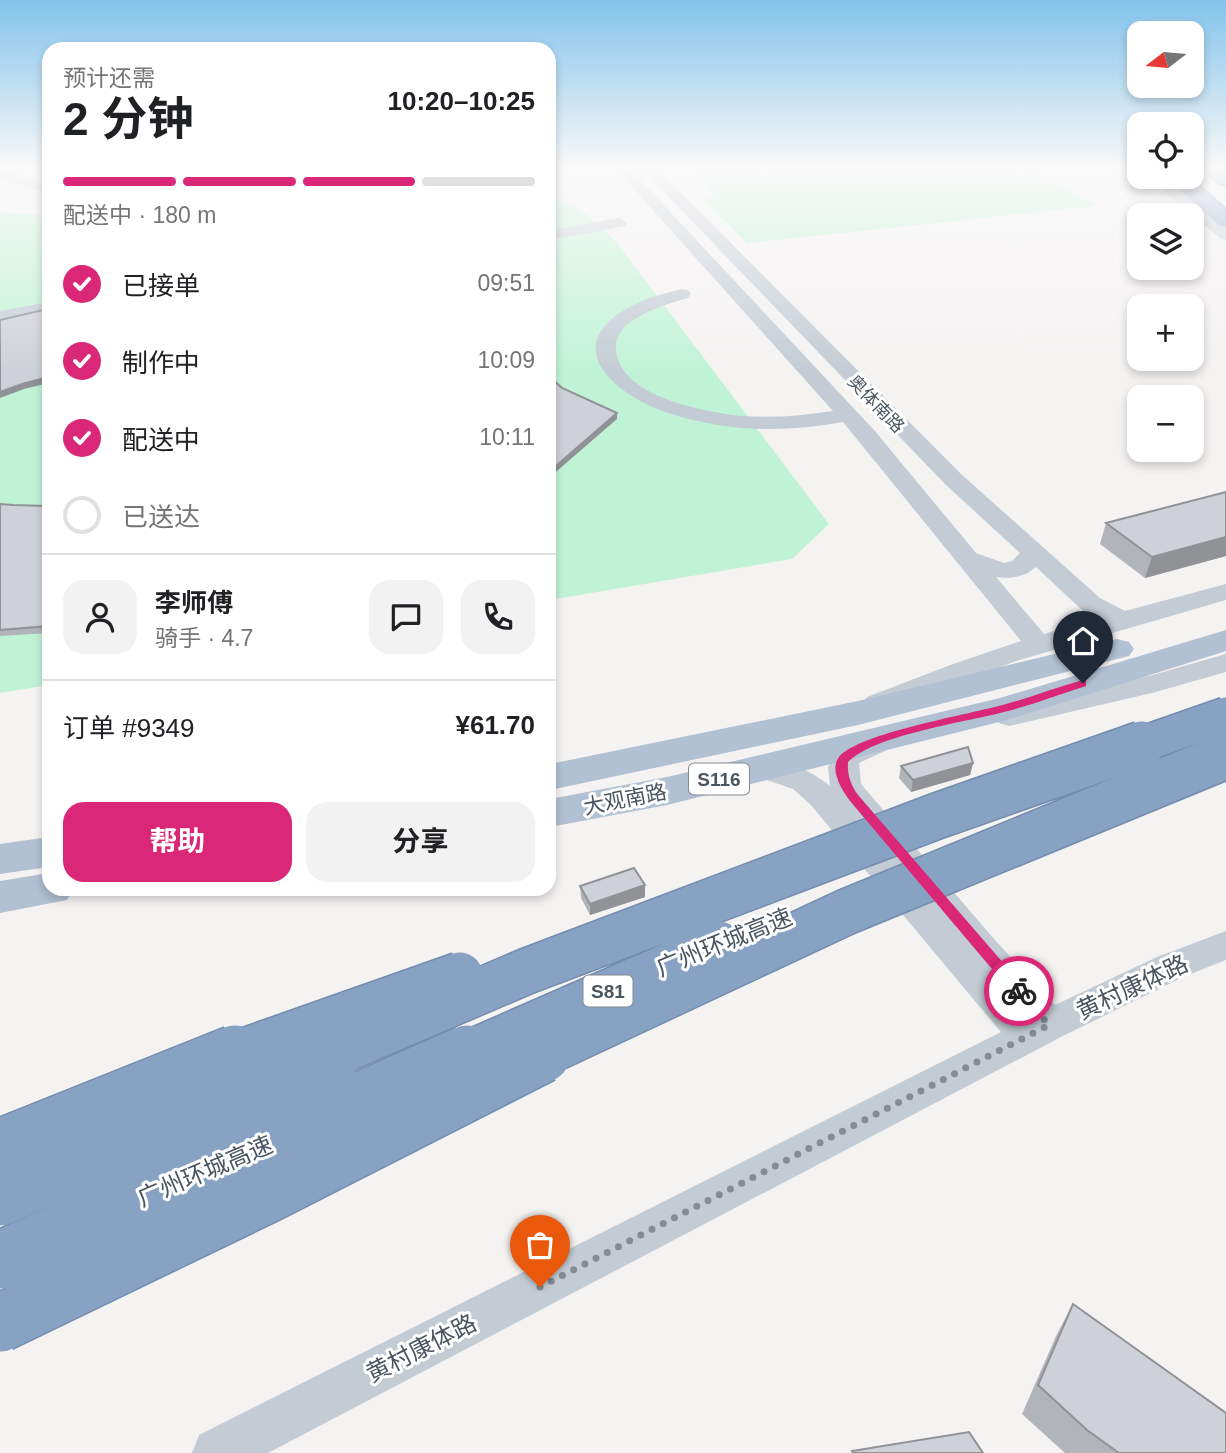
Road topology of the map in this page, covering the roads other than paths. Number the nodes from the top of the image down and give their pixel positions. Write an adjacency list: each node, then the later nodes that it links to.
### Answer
1 (696, 237): 6 (street, 奥体南路)
2 (707, 237): 7 (street, 奥体南路)
3 (682, 294): 6 (street)
4 (42, 308): 5 (street)
5 (0, 317)
6 (847, 415): 8 (street, 奥体南路)
7 (1033, 552): 8 (street); 10 (street, 奥体南路)
8 (970, 559): 13 (street, 奥体南路)
9 (1226, 592): 10 (street)
10 (1121, 619): 13 (street)
11 (1226, 620): 16 (main road, 大观南路 / S116)
12 (1226, 640): 18 (main road, 大观南路 / S116)
13 (1037, 643): 16 (street)
14 (1226, 663): 18 (street)
15 (1226, 709): 30 (highway, bridge)
16 (858, 713): 22 (main road, 大观南路 / S116)
17 (1226, 715): 31 (highway, 广州环城高速 / S81, bridge)
18 (888, 737): 21 (main road, 大观南路 / S116); 29 (street)
19 (1226, 747): 32 (highway, 广州环城高速 / S81, bridge)
20 (1226, 755): 33 (highway, bridge)
21 (764, 768): 23 (main road, 大观南路 / S116); 29 (street)
22 (556, 776)
23 (556, 812)
24 (42, 853): 25 (main road)
25 (0, 859)
26 (42, 891): 27 (main road)
27 (0, 897)
28 (1226, 945): 29 (street, 黄村康体路)
29 (1039, 1031): 34 (street, 黄村康体路)
30 (0, 1148)
31 (0, 1197)
32 (0, 1260)
33 (0, 1323)
34 (218, 1453)

